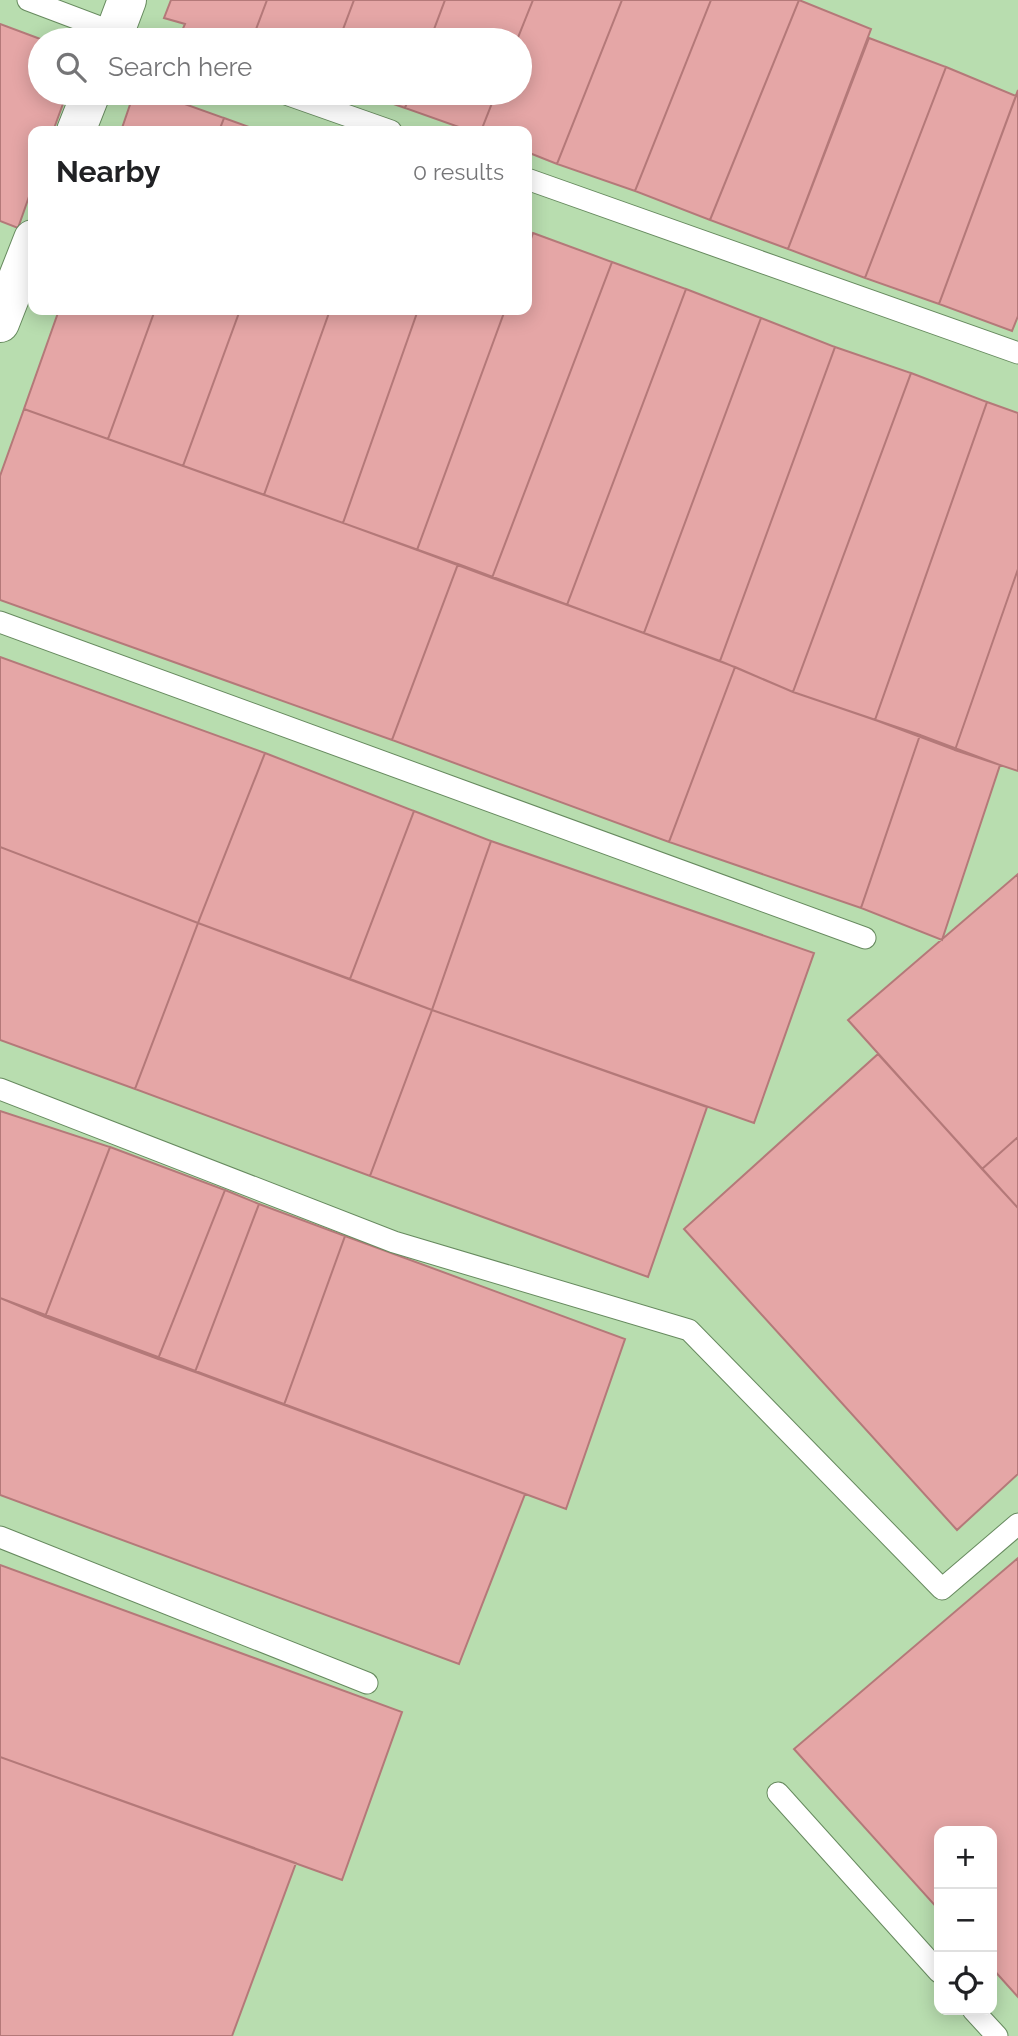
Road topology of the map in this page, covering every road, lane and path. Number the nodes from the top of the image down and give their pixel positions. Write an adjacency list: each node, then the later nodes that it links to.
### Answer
1 (28, 0): 2 (lane)
2 (122, 28)
3 (86, 105): 5 (street)
4 (316, 105): 6 (lane)
5 (78, 126)
6 (377, 126)
7 (532, 181): 10 (lane)
8 (28, 252): 9 (street)
9 (0, 323)
10 (1018, 353)
11 (0, 622): 12 (lane)
12 (865, 938)
13 (0, 1089): 14 (lane)
14 (1018, 1524)
15 (0, 1537): 16 (lane)
16 (367, 1683)
17 (778, 1793): 18 (lane)
18 (934, 1966)
19 (977, 2015): 20 (lane)
20 (996, 2036)

